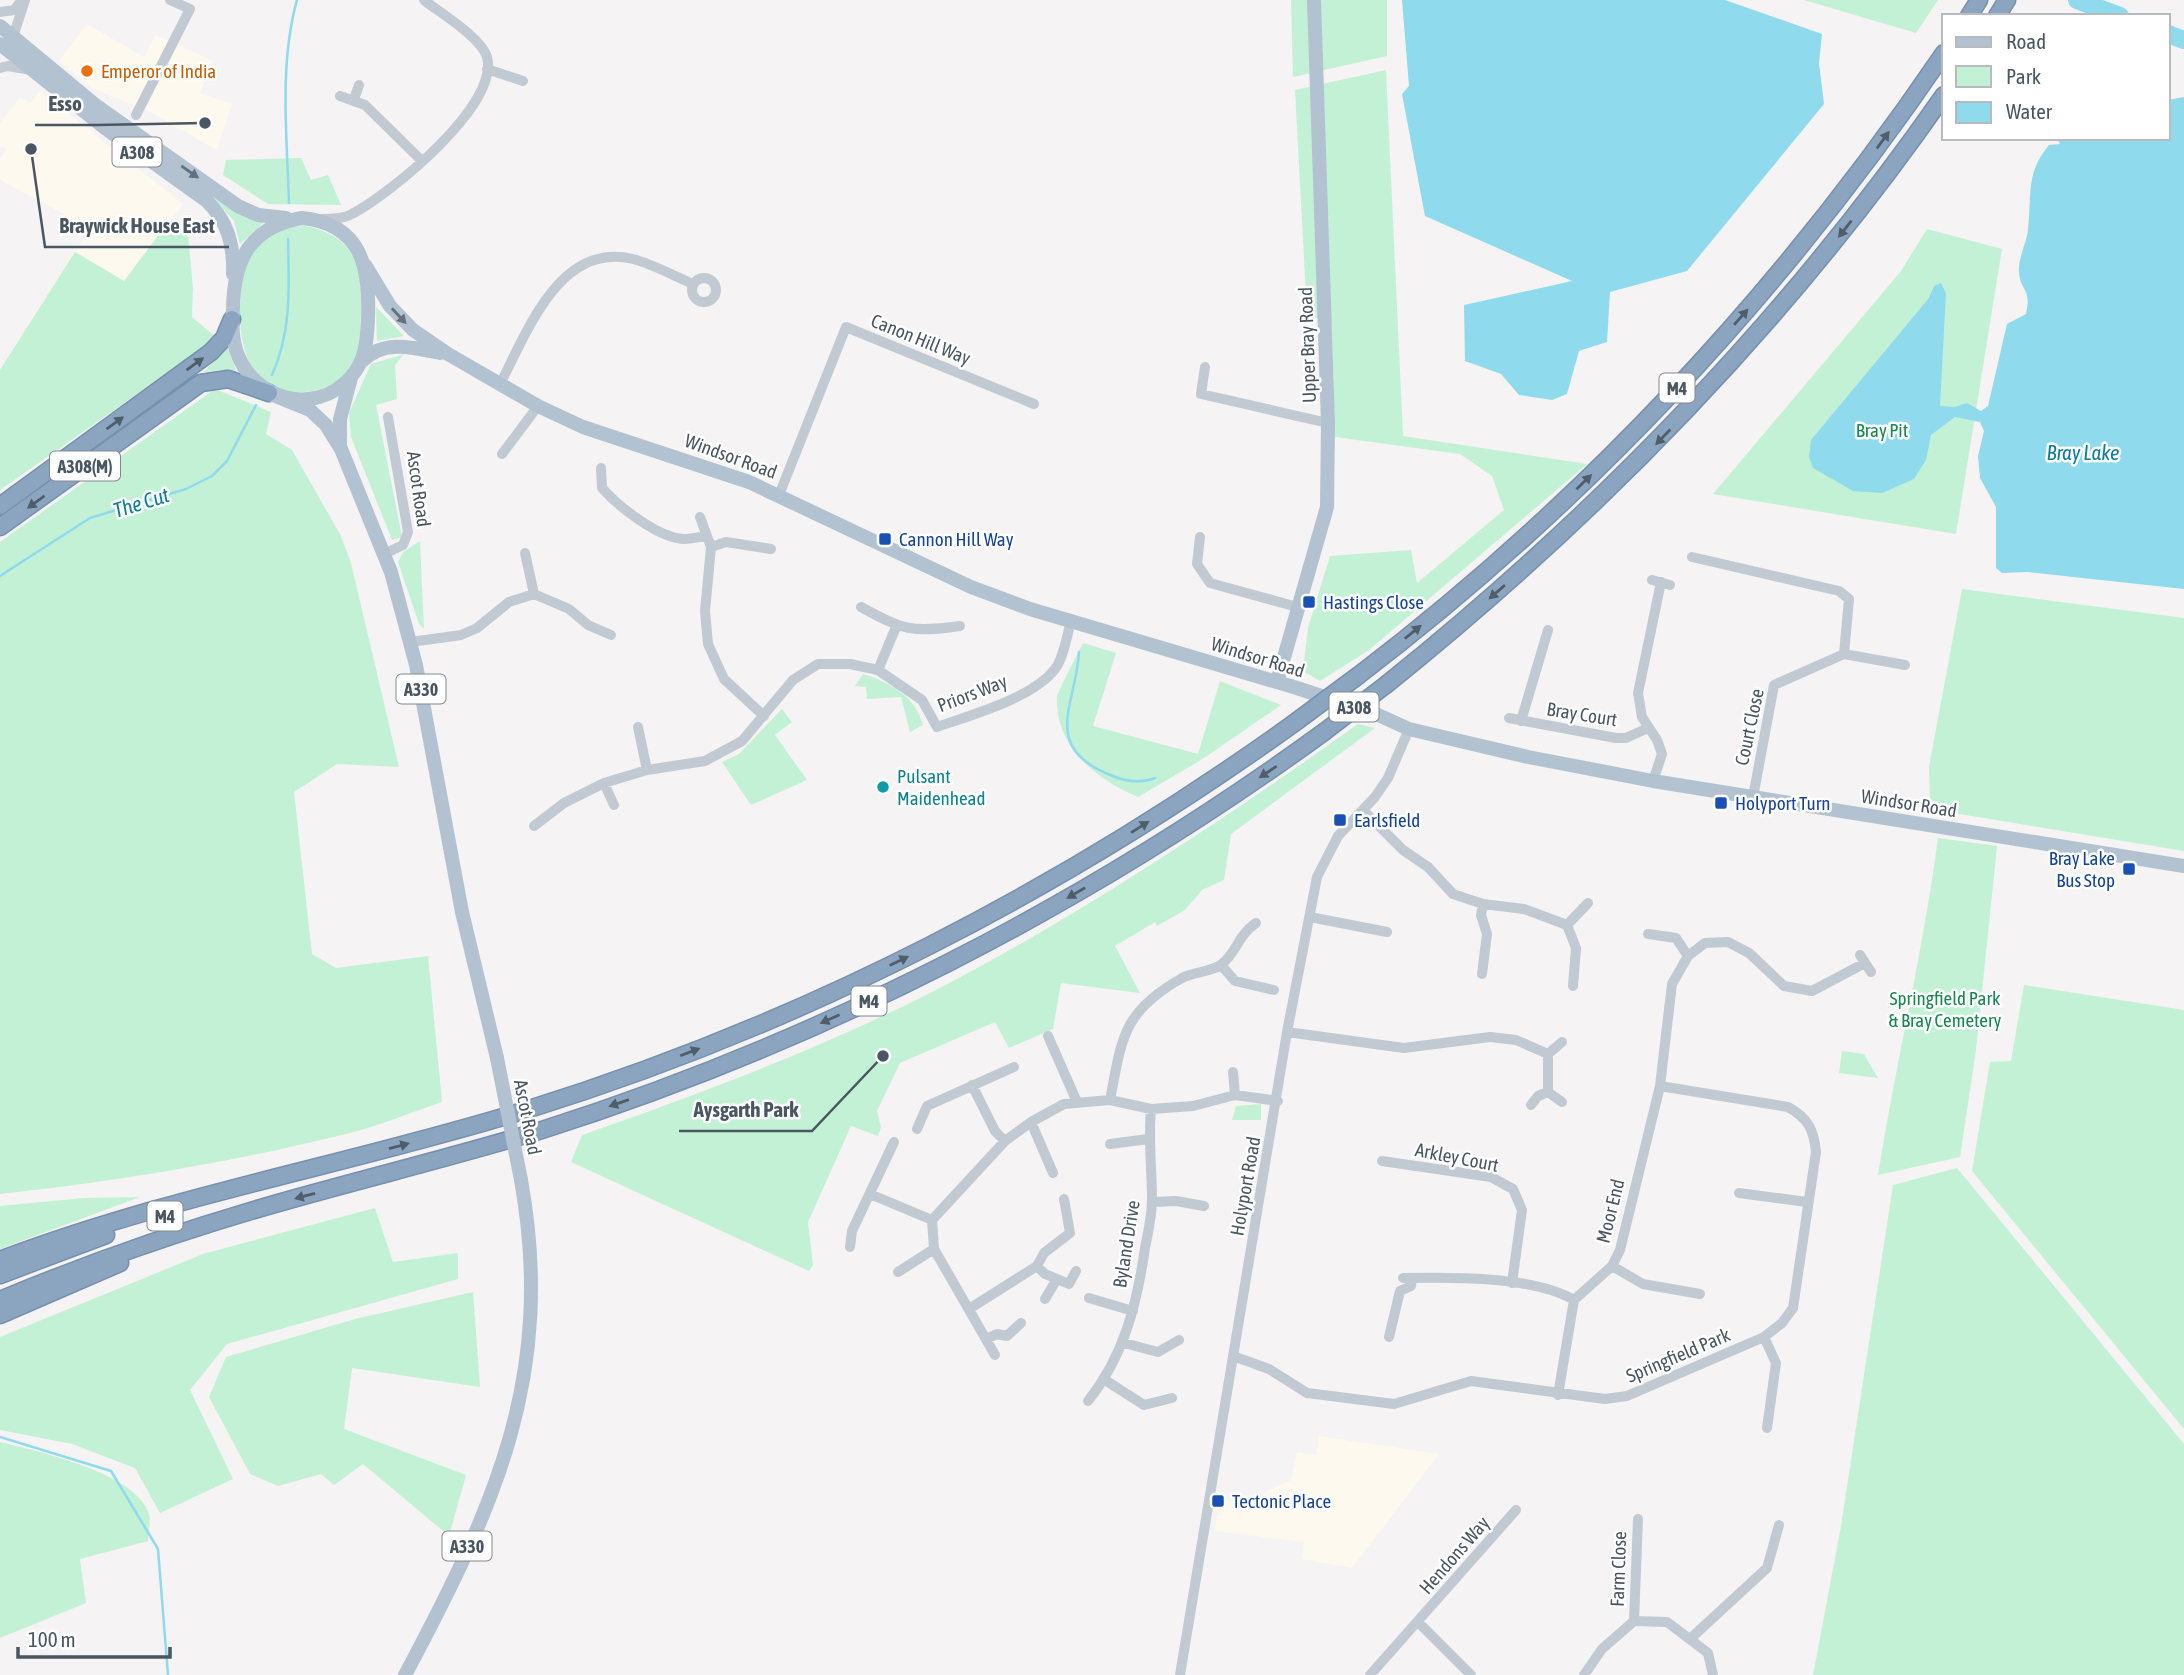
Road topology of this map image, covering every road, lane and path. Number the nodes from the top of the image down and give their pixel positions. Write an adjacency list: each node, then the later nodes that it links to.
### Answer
1 (24, 0): 5 (street); 7 (street)
2 (170, 0): 17 (street)
3 (424, 0): 10 (street)
4 (1314, 0): 35 (main road, Upper Bray Road)
5 (0, 12)
6 (0, 26): 7 (main road, A308)
7 (6, 40): 11 (main road, A308); 20 (main road, A308, one-way to 20)
8 (1942, 56): 115 (highway, M4, one-way to 8, bridge)
9 (0, 68): 11 (street)
10 (487, 69): 12 (street); 18 (street)
11 (31, 70): 23 (main road, A308)
12 (523, 81)
13 (359, 85): 16 (street)
14 (340, 96): 16 (street)
15 (1942, 98): 124 (highway, M4, one-way to 124, bridge)
16 (354, 99): 18 (street)
17 (136, 115)
18 (422, 162): 19 (street)
19 (352, 214): 20 (street); 21 (street)
20 (306, 219): 21 (main road); 23 (main road)
21 (356, 246): 22 (main road)
22 (365, 265): 26 (main road, Windsor Road / A308, one-way to 26); 27 (main road)
23 (233, 282): 25 (main road)
24 (693, 284): 30 (street)
25 (232, 319): 31 (main road); 40 (highway, A308(M), one-way to 25)
26 (448, 354): 27 (main road, Windsor Road / A308); 30 (main road, Windsor Road / A308)
27 (361, 362): 29 (main road)
28 (1205, 367): 35 (street)
29 (351, 377): 31 (main road); 36 (main road, Ascot Road / A330)
30 (500, 384): 33 (main road, Windsor Road / A308)
31 (271, 394): 36 (main road, Ascot Road / A330); 42 (highway, A308(M), one-way to 42)
32 (1034, 404): 39 (street, Canon Hill Way)
33 (538, 406): 37 (street); 39 (main road, Windsor Road / A308)
34 (388, 417): 48 (street, Ascot Road)
35 (1328, 423): 54 (main road, Upper Bray Road)
36 (341, 449): 48 (main road, Ascot Road / A330)
37 (502, 454)
38 (601, 468): 44 (street)
39 (779, 495): 55 (main road, Windsor Road / A308)
40 (0, 506)
41 (700, 517): 44 (street)
42 (0, 527)
43 (1200, 537): 54 (street)
44 (708, 542): 45 (street); 65 (street)
45 (771, 549)
46 (1714, 550): 50 (street)
47 (525, 552): 52 (street)
48 (384, 554): 60 (main road, Ascot Road / A330)
49 (1692, 557): 50 (street)
50 (1711, 562): 61 (street)
51 (1661, 582): 69 (street, Bray Court)
52 (534, 594): 59 (street); 60 (street)
53 (860, 607): 56 (street)
54 (1301, 608): 64 (main road, Upper Bray Road)
55 (1071, 621): 63 (street, Priors Way); 64 (main road, Windsor Road / A308)
56 (896, 626): 57 (street); 63 (street)
57 (960, 626)
58 (1548, 631): 67 (street)
59 (611, 635)
60 (411, 642): 162 (main road, Ascot Road / A330, bridge)
61 (1844, 654): 62 (street); 74 (street, Court Close)
62 (1905, 665)
63 (878, 670): 65 (street, Priors Way)
64 (1278, 682): 70 (main road, Windsor Road / A308)
65 (764, 716): 71 (street, Priors Way)
66 (1509, 718): 67 (street, Bray Court)
67 (1521, 721): 69 (street, Bray Court)
68 (638, 727): 71 (street)
69 (1648, 728): 72 (street, Bray Court)
70 (1409, 729): 72 (main road, Windsor Road / A308); 76 (street, Holyport Road)
71 (647, 769): 73 (street, Priors Way)
72 (1653, 781): 74 (main road, Windsor Road / A308)
73 (604, 783): 75 (street); 77 (street, Priors Way)
74 (1753, 797): 78 (main road, Windsor Road / A308)
75 (614, 805)
76 (1363, 810): 80 (street); 81 (street, Holyport Road)
77 (534, 826)
78 (2184, 866)
79 (1588, 903): 84 (street)
80 (1483, 904): 84 (street); 89 (street)
81 (1310, 917): 82 (street); 92 (street, Holyport Road)
82 (1384, 918)
83 (1255, 923): 88 (street)
84 (1567, 925): 90 (street)
85 (1648, 934): 86 (street)
86 (1688, 956): 87 (street); 99 (street, Moor End)
87 (1865, 963)
88 (1221, 965): 91 (street); 102 (street)
89 (1482, 974)
90 (1573, 986)
91 (1274, 990)
92 (1287, 1032): 95 (street); 103 (street, Holyport Road)
93 (1048, 1036): 104 (street)
94 (1562, 1041): 95 (street)
95 (1548, 1054): 100 (street)
96 (1014, 1067): 98 (street)
97 (1233, 1072): 101 (street)
98 (972, 1085): 109 (street); 111 (street)
99 (1660, 1086): 121 (street, Springfield Park); 129 (street, Moor End)
100 (1548, 1092): 105 (street); 106 (street)
101 (1236, 1095): 103 (street); 107 (street)
102 (1110, 1100): 104 (street); 107 (street)
103 (1278, 1101): 150 (street, Holyport Road)
104 (1077, 1102): 108 (street)
105 (1562, 1102)
106 (1531, 1105)
107 (1151, 1109): 110 (street, Byland Drive)
108 (1031, 1122): 111 (street); 116 (street)
109 (917, 1129)
110 (1148, 1139): 113 (street); 120 (street, Byland Drive)
111 (1005, 1141): 123 (street)
112 (894, 1142): 118 (street)
113 (1110, 1144)
114 (1381, 1160): 134 (street, Arkley Court)
115 (333, 1164): 127 (highway, M4); 132 (highway, M4)
116 (1053, 1173)
117 (1740, 1193): 121 (street)
118 (870, 1194): 123 (street); 125 (street)
119 (1064, 1199): 128 (street)
120 (1152, 1202): 122 (street); 141 (street, Byland Drive)
121 (1807, 1202): 145 (street, Springfield Park)
122 (1204, 1206)
123 (932, 1220): 126 (street)
124 (172, 1237): 138 (highway, M4); 142 (highway, M4)
125 (850, 1247)
126 (934, 1249): 131 (street); 140 (street)
127 (0, 1260)
128 (1037, 1266): 133 (street); 140 (street)
129 (1612, 1266): 135 (street); 139 (street, Moor End)
130 (1076, 1271): 133 (street)
131 (898, 1272)
132 (0, 1275)
133 (1057, 1279): 137 (street)
134 (1512, 1283): 139 (street); 144 (street)
135 (1700, 1294)
136 (1089, 1298): 141 (street, Byland Drive)
137 (1045, 1299)
138 (0, 1300)
139 (1574, 1300): 152 (street)
140 (969, 1309): 146 (street)
141 (1133, 1311): 148 (street, Byland Drive)
142 (0, 1315)
143 (1021, 1323): 146 (street)
144 (1389, 1337)
145 (1764, 1337): 152 (street, Springfield Park); 155 (street)
146 (986, 1339): 149 (street)
147 (1179, 1340): 148 (street)
148 (1124, 1343): 151 (street, Byland Drive)
149 (995, 1355)
150 (1233, 1356): 152 (street, Springfield Park); 163 (street, Holyport Road)
151 (1105, 1380): 153 (street); 154 (street, Byland Drive)
152 (1558, 1395)
153 (1172, 1398)
154 (1088, 1401)
155 (1767, 1429)
156 (1516, 1510): 160 (street, Hendons Way)
157 (1638, 1519): 159 (street, Farm Close)
158 (1779, 1525): 161 (street)
159 (1634, 1621): 161 (street); 166 (street)
160 (1419, 1623): 164 (street, Hendons Way); 165 (street, Hendons Way)
161 (1690, 1639): 167 (street)
162 (405, 1675)
163 (1180, 1675)
164 (1370, 1675)
165 (1471, 1675)
166 (1584, 1675)
167 (1713, 1675)

